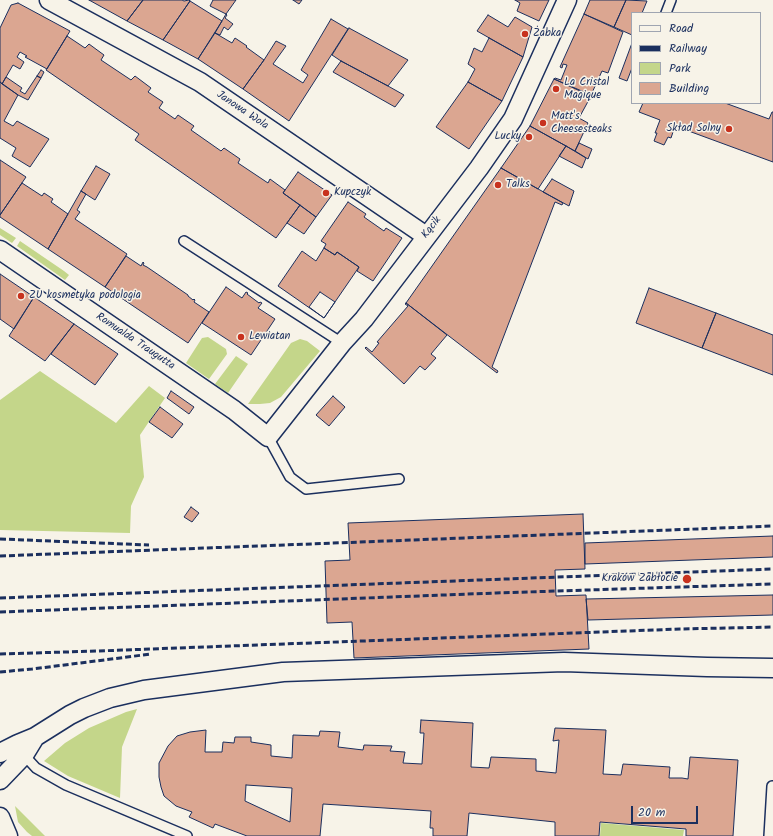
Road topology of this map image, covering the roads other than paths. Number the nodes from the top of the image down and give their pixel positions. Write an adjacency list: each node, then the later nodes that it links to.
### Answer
1 (49, 0): 5 (street, Janowa Wola)
2 (567, 0): 5 (street, Kącik)
3 (671, 0): 4 (lane)
4 (666, 12)
5 (426, 236): 8 (street, Kącik)
6 (184, 241): 8 (lane)
7 (0, 250): 9 (street, Romualda Traugutta)
8 (342, 343): 9 (street, Kącik)
9 (268, 437): 10 (lane)
10 (399, 479)
11 (773, 668): 12 (street)
12 (35, 737): 13 (street); 14 (street)
13 (0, 753)
14 (24, 755): 15 (street); 19 (lane)
15 (0, 780)
16 (772, 786): 20 (lane)
17 (0, 817): 18 (street)
18 (8, 836)
19 (187, 836)
20 (769, 836)

